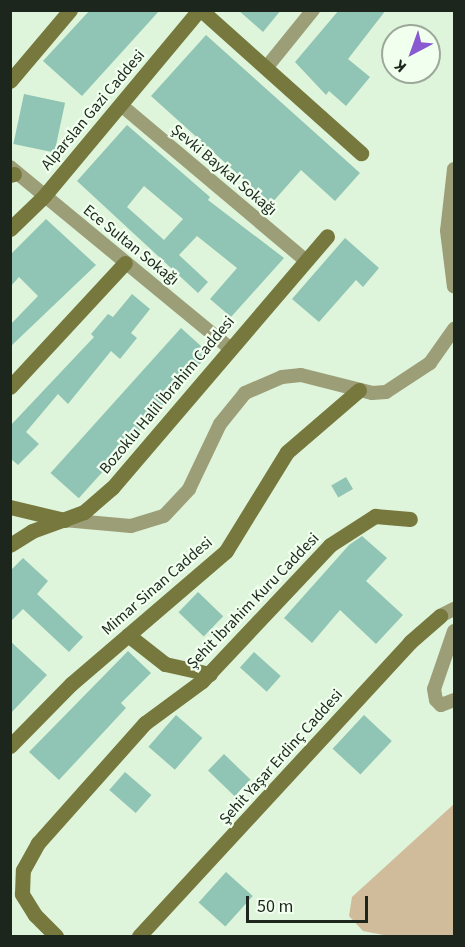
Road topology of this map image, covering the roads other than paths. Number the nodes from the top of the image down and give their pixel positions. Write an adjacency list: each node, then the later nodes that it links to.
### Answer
1 (70, 10): 5 (street)
2 (200, 10): 4 (street); 6 (street, Alparslan Gazi Caddesi)
3 (313, 10): 4 (street)
4 (266, 68): 7 (street)
5 (10, 81)
6 (121, 105): 10 (street, Alparslan Gazi Caddesi); 13 (street, Şevki Baykal Sokağı)
7 (361, 153)
8 (454, 170): 15 (street)
9 (12, 172): 10 (street, Ece Sultan Sokağı)
10 (44, 196): 11 (street, Alparslan Gazi Caddesi); 14 (street, Ece Sultan Sokağı)
11 (10, 229)
12 (327, 236): 13 (street, Bozoklu Halil İbrahim Caddesi)
13 (306, 261): 17 (street, Bozoklu Halil İbrahim Caddesi)
14 (125, 262): 17 (street, Ece Sultan Sokağı); 18 (street)
15 (454, 287)
16 (454, 329): 19 (street)
17 (231, 349): 22 (street, Bozoklu Halil İbrahim Caddesi)
18 (10, 387)
19 (359, 390): 22 (street); 27 (street, Mimar Sinan Caddesi)
20 (10, 507): 22 (street)
21 (410, 519): 28 (street, Şehit İbrahim Kuru Caddesi)
22 (64, 520): 23 (street, Bozoklu Halil İbrahim Caddesi)
23 (10, 545)
24 (454, 609): 25 (street, Şehit Yaşar Erdinç Caddesi)
25 (440, 616): 32 (street, Şehit Yaşar Erdinç Caddesi)
26 (454, 631): 29 (street)
27 (128, 635): 28 (street); 30 (street, Mimar Sinan Caddesi)
28 (210, 674): 31 (street, Şehit İbrahim Kuru Caddesi)
29 (454, 700)
30 (10, 746)
31 (56, 936)
32 (139, 936)

